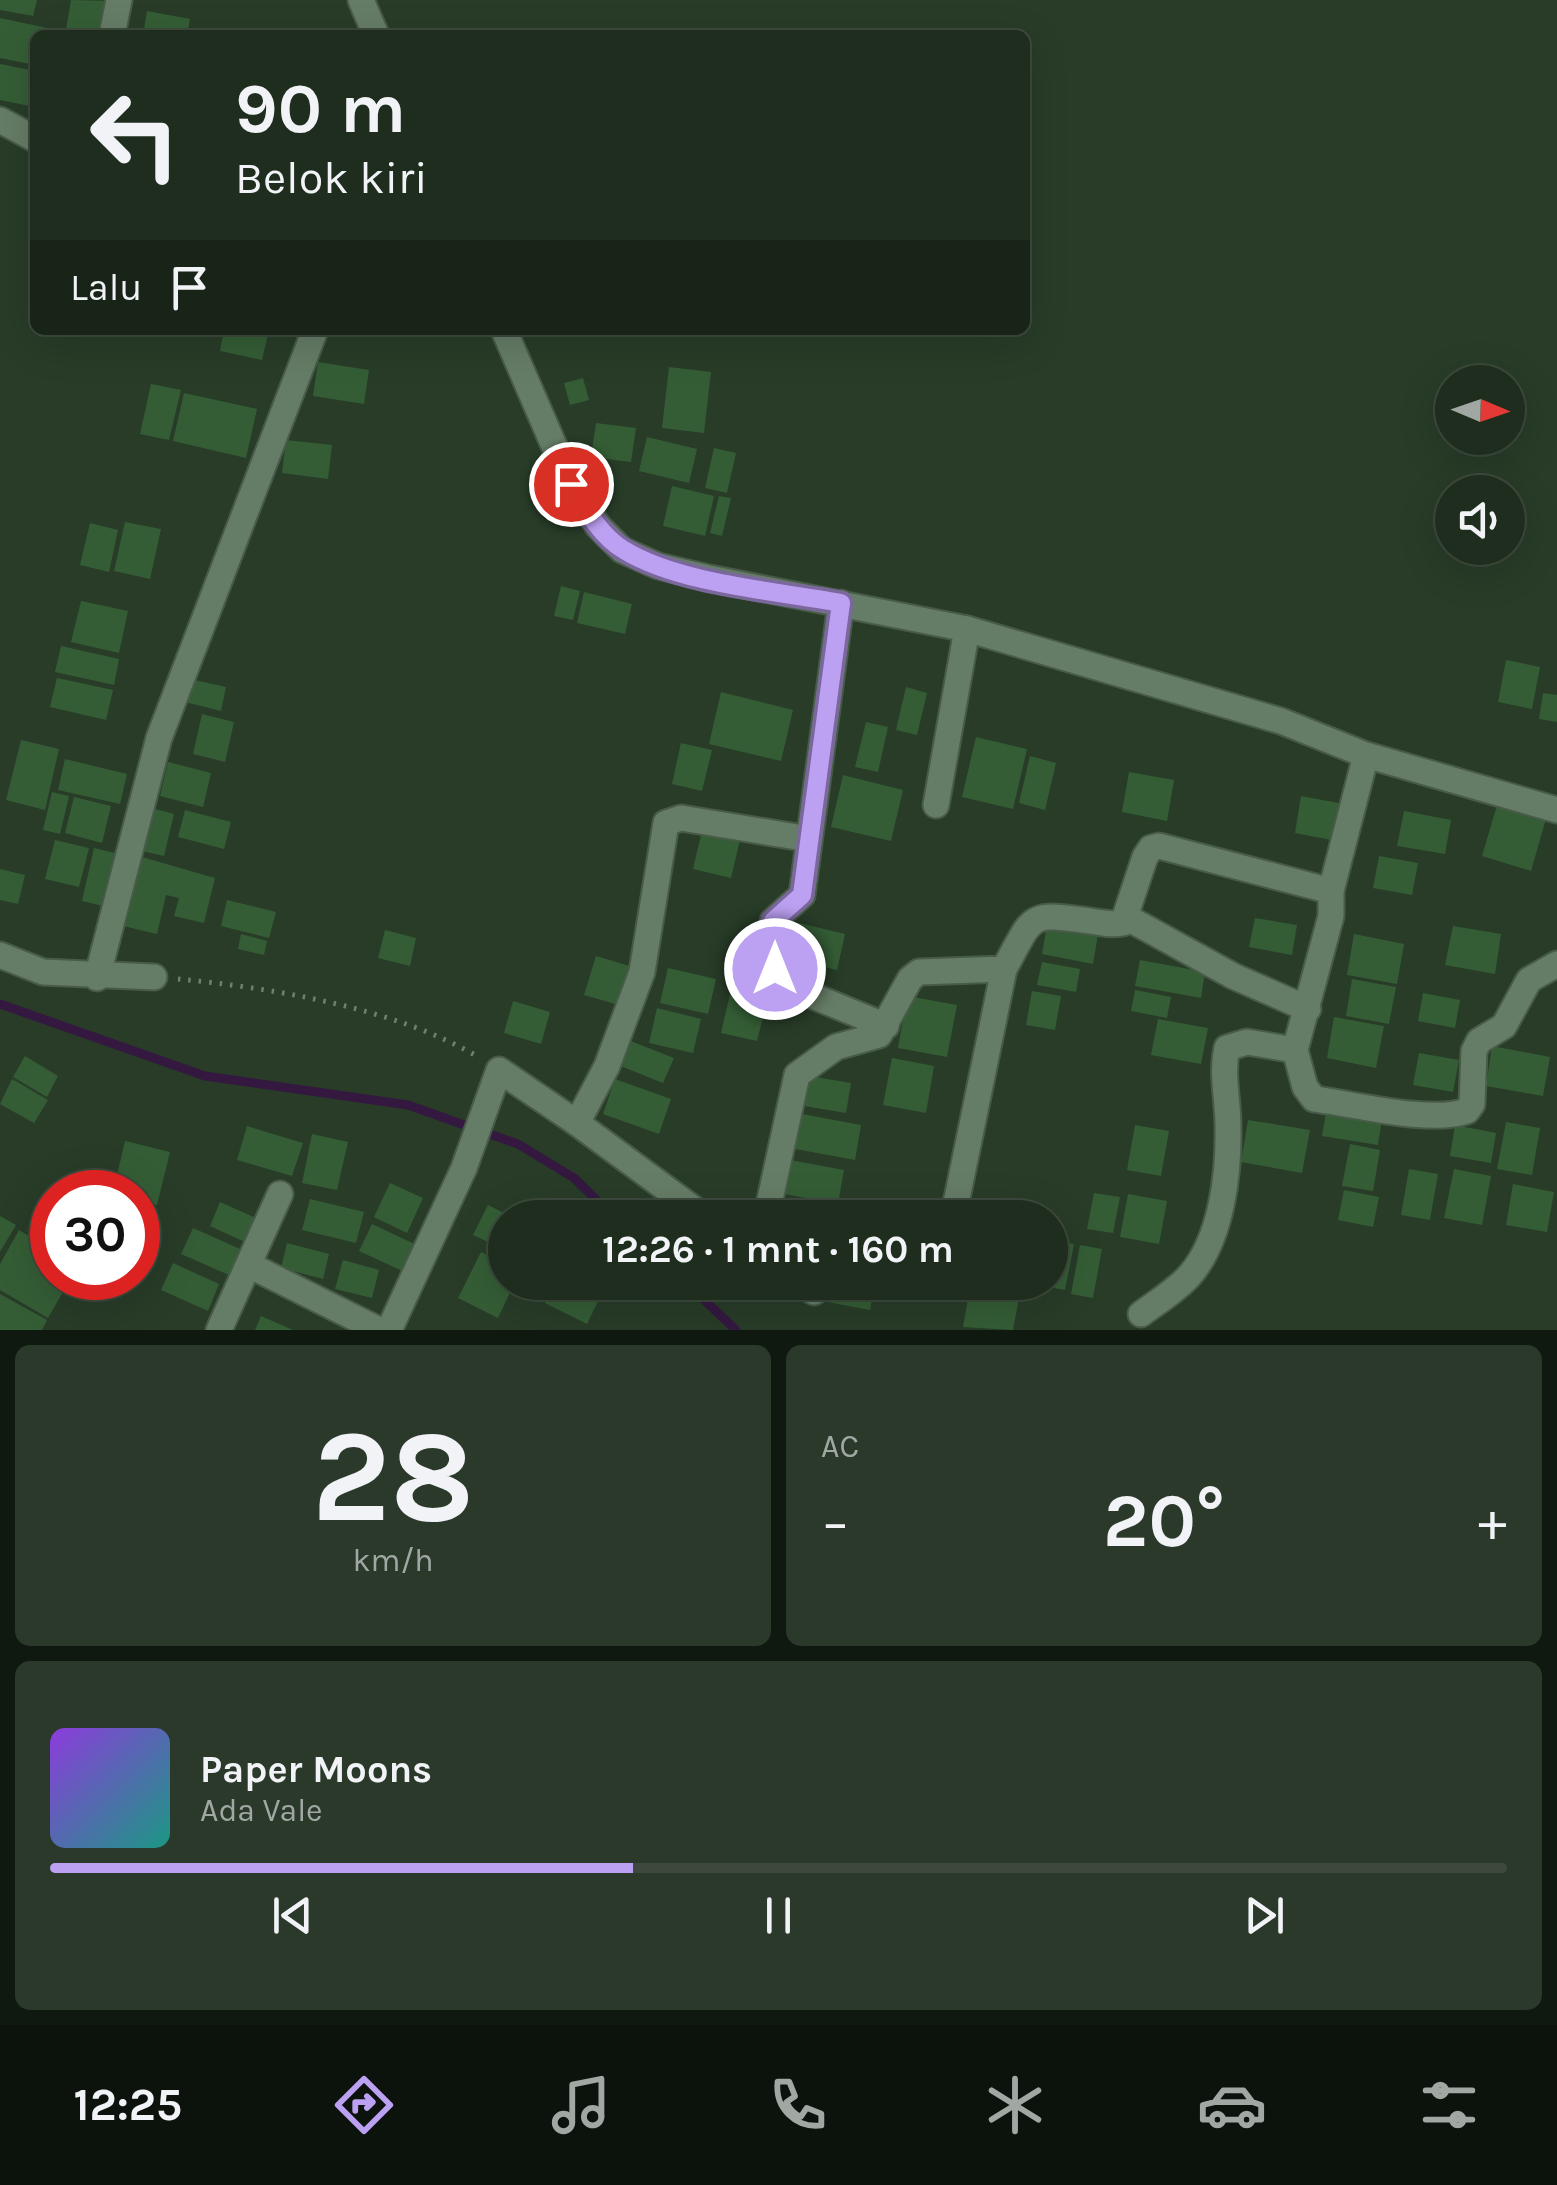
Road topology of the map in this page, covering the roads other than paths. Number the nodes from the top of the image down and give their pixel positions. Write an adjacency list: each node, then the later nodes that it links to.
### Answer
1 (118, 0): 3 (street)
2 (361, 0): 4 (street)
3 (113, 30)
4 (374, 30)
5 (0, 120): 6 (street)
6 (30, 136)
7 (314, 335): 21 (street)
8 (506, 335): 9 (street)
9 (841, 603): 10 (street); 14 (street)
10 (968, 629): 11 (street); 12 (street)
11 (1366, 755): 13 (street); 15 (street)
12 (936, 804)
13 (1557, 810)
14 (809, 840): 24 (street); 26 (street)
15 (1331, 891): 16 (street); 23 (street)
16 (1126, 917): 19 (street); 23 (street)
17 (0, 955): 21 (street)
18 (1556, 964): 22 (street); 25 (street)
19 (1004, 970): 24 (street); 30 (street)
20 (154, 977): 21 (street)
21 (98, 978)
22 (1557, 980)
23 (1308, 1009): 25 (street)
24 (886, 1026): 29 (street)
25 (1295, 1050): 32 (street)
26 (576, 1123): 28 (street); 35 (street)
27 (280, 1194): 31 (street)
28 (681, 1200)
29 (770, 1200)
30 (957, 1200)
31 (249, 1265): 33 (street); 34 (street)
32 (1141, 1314)
33 (220, 1330)
34 (379, 1330)
35 (389, 1330)

